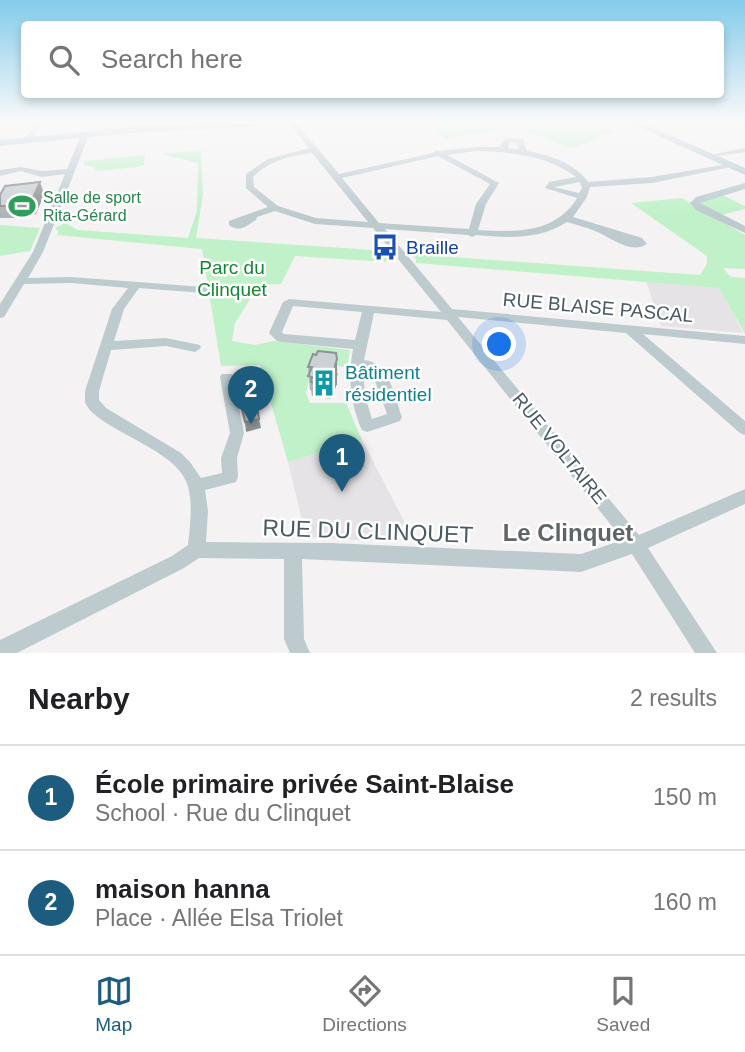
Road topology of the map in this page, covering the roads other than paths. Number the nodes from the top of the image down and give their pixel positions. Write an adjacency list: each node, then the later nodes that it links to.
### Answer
1 (77, 153): 12 (street)
2 (296, 153): 19 (street)
3 (317, 153): 15 (street, RUE VOLTAIRE)
4 (431, 153): 15 (street)
5 (439, 153): 25 (street)
6 (527, 153): 16 (street)
7 (705, 153): 10 (main road)
8 (722, 153): 9 (street)
9 (718, 154): 11 (main road)
10 (731, 165): 13 (main road); 16 (street)
11 (745, 166)
12 (70, 171): 14 (street); 26 (street)
13 (745, 172)
14 (0, 173)
15 (336, 177): 22 (street, RUE VOLTAIRE)
16 (584, 182): 18 (street); 18 (street)
17 (745, 186): 23 (street)
18 (583, 197): 21 (street)
19 (275, 208): 20 (street); 22 (street)
20 (253, 218)
21 (568, 219): 24 (street); 25 (street)
22 (377, 226): 25 (street); 31 (street, RUE VOLTAIRE)
23 (745, 230)
24 (607, 232)
25 (472, 234)
26 (21, 281): 27 (street); 30 (street)
27 (136, 285): 28 (street); 35 (street)
28 (204, 290)
29 (369, 309): 31 (street); 34 (street); 34 (street)
30 (0, 314)
31 (450, 315): 32 (street, RUE BLAISE PASCAL); 42 (street, RUE VOLTAIRE)
32 (629, 329): 33 (street, RUE BLAISE PASCAL); 39 (street)
33 (745, 340)
34 (360, 345): 37 (street)
35 (106, 346): 36 (street); 40 (street)
36 (195, 348)
37 (357, 364)
38 (227, 377): 40 (street)
39 (745, 429)
40 (197, 486): 43 (street)
41 (745, 496): 42 (street, RUE DU CLINQUET)
42 (637, 544): 44 (street, RUE DU CLINQUET); 47 (street, RUE VOLTAIRE)
43 (196, 550): 44 (street, RUE DU CLINQUET); 45 (street)
44 (293, 552): 46 (street)
45 (0, 651)
46 (300, 653)
47 (707, 653)

